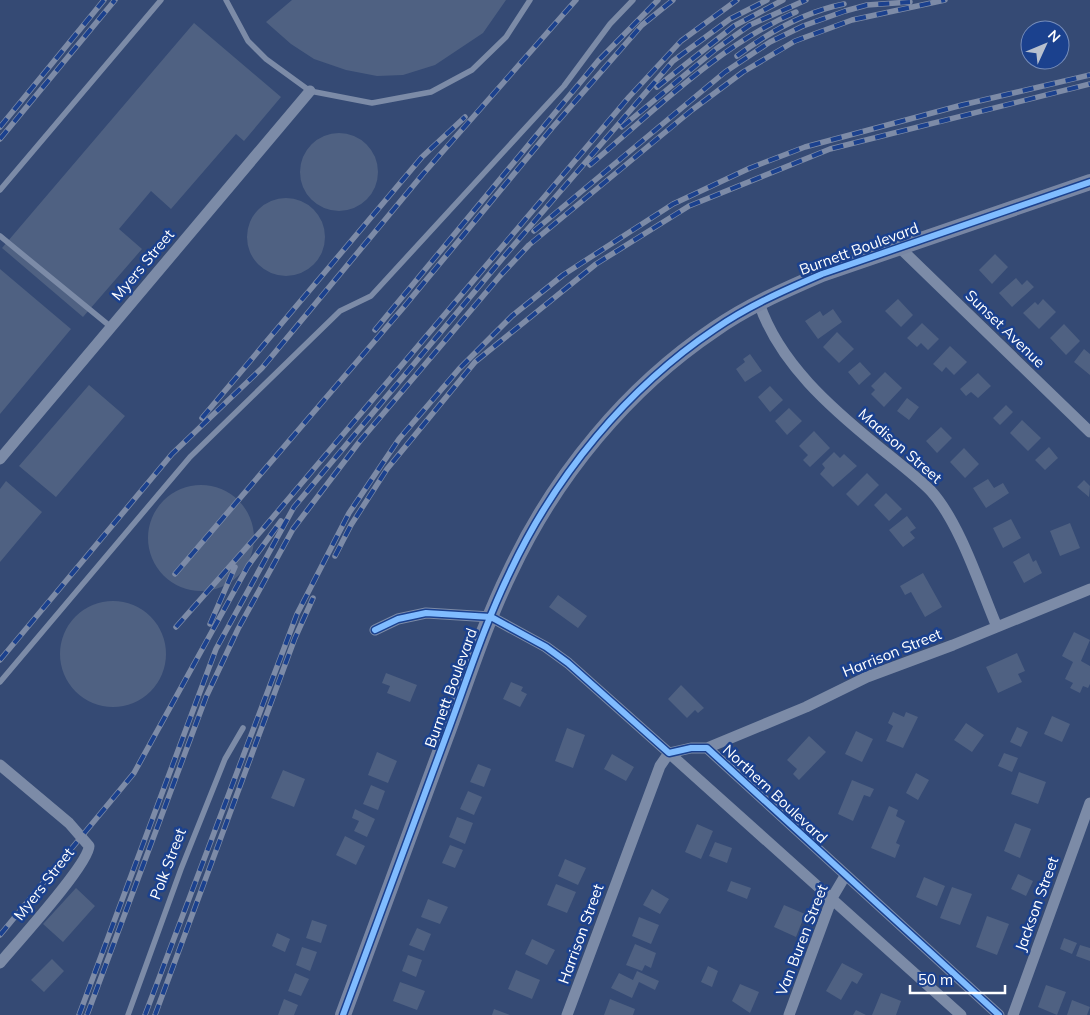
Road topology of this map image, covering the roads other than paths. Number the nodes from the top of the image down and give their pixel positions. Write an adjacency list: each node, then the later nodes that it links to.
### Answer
1 (160, 0): 7 (lane)
2 (226, 0): 5 (lane)
3 (530, 0): 5 (lane)
4 (633, 0): 18 (lane)
5 (310, 91): 11 (street, Myers Street)
6 (1090, 182): 9 (main road, Burnett Boulevard)
7 (0, 190)
8 (0, 236): 11 (lane)
9 (899, 247): 10 (main road, Burnett Boulevard); 12 (street, Sunset Avenue)
10 (759, 303): 15 (main road, Burnett Boulevard); 16 (street, Madison Street)
11 (111, 327): 13 (street, Myers Street)
12 (1090, 432)
13 (0, 459)
14 (1090, 589): 16 (street, Harrison Street)
15 (491, 617): 17 (street); 21 (street); 28 (main road, Burnett Boulevard)
16 (997, 627): 20 (street, Harrison Street)
17 (375, 630)
18 (0, 682)
19 (243, 728): 27 (lane, Polk Street)
20 (707, 748): 21 (street, Northern Boulevard); 24 (street, Northern Boulevard)
21 (669, 753): 25 (street); 29 (street, Harrison Street)
22 (0, 765): 26 (street, Myers Street)
23 (1090, 803): 33 (street, Jackson Street)
24 (845, 876): 25 (street, Van Buren Street); 32 (street, Northern Boulevard)
25 (832, 898): 30 (street, Van Buren Street); 31 (street)
26 (0, 963)
27 (128, 1015)
28 (343, 1015)
29 (567, 1015)
30 (789, 1015)
31 (961, 1015)
32 (999, 1015)
33 (1013, 1015)

